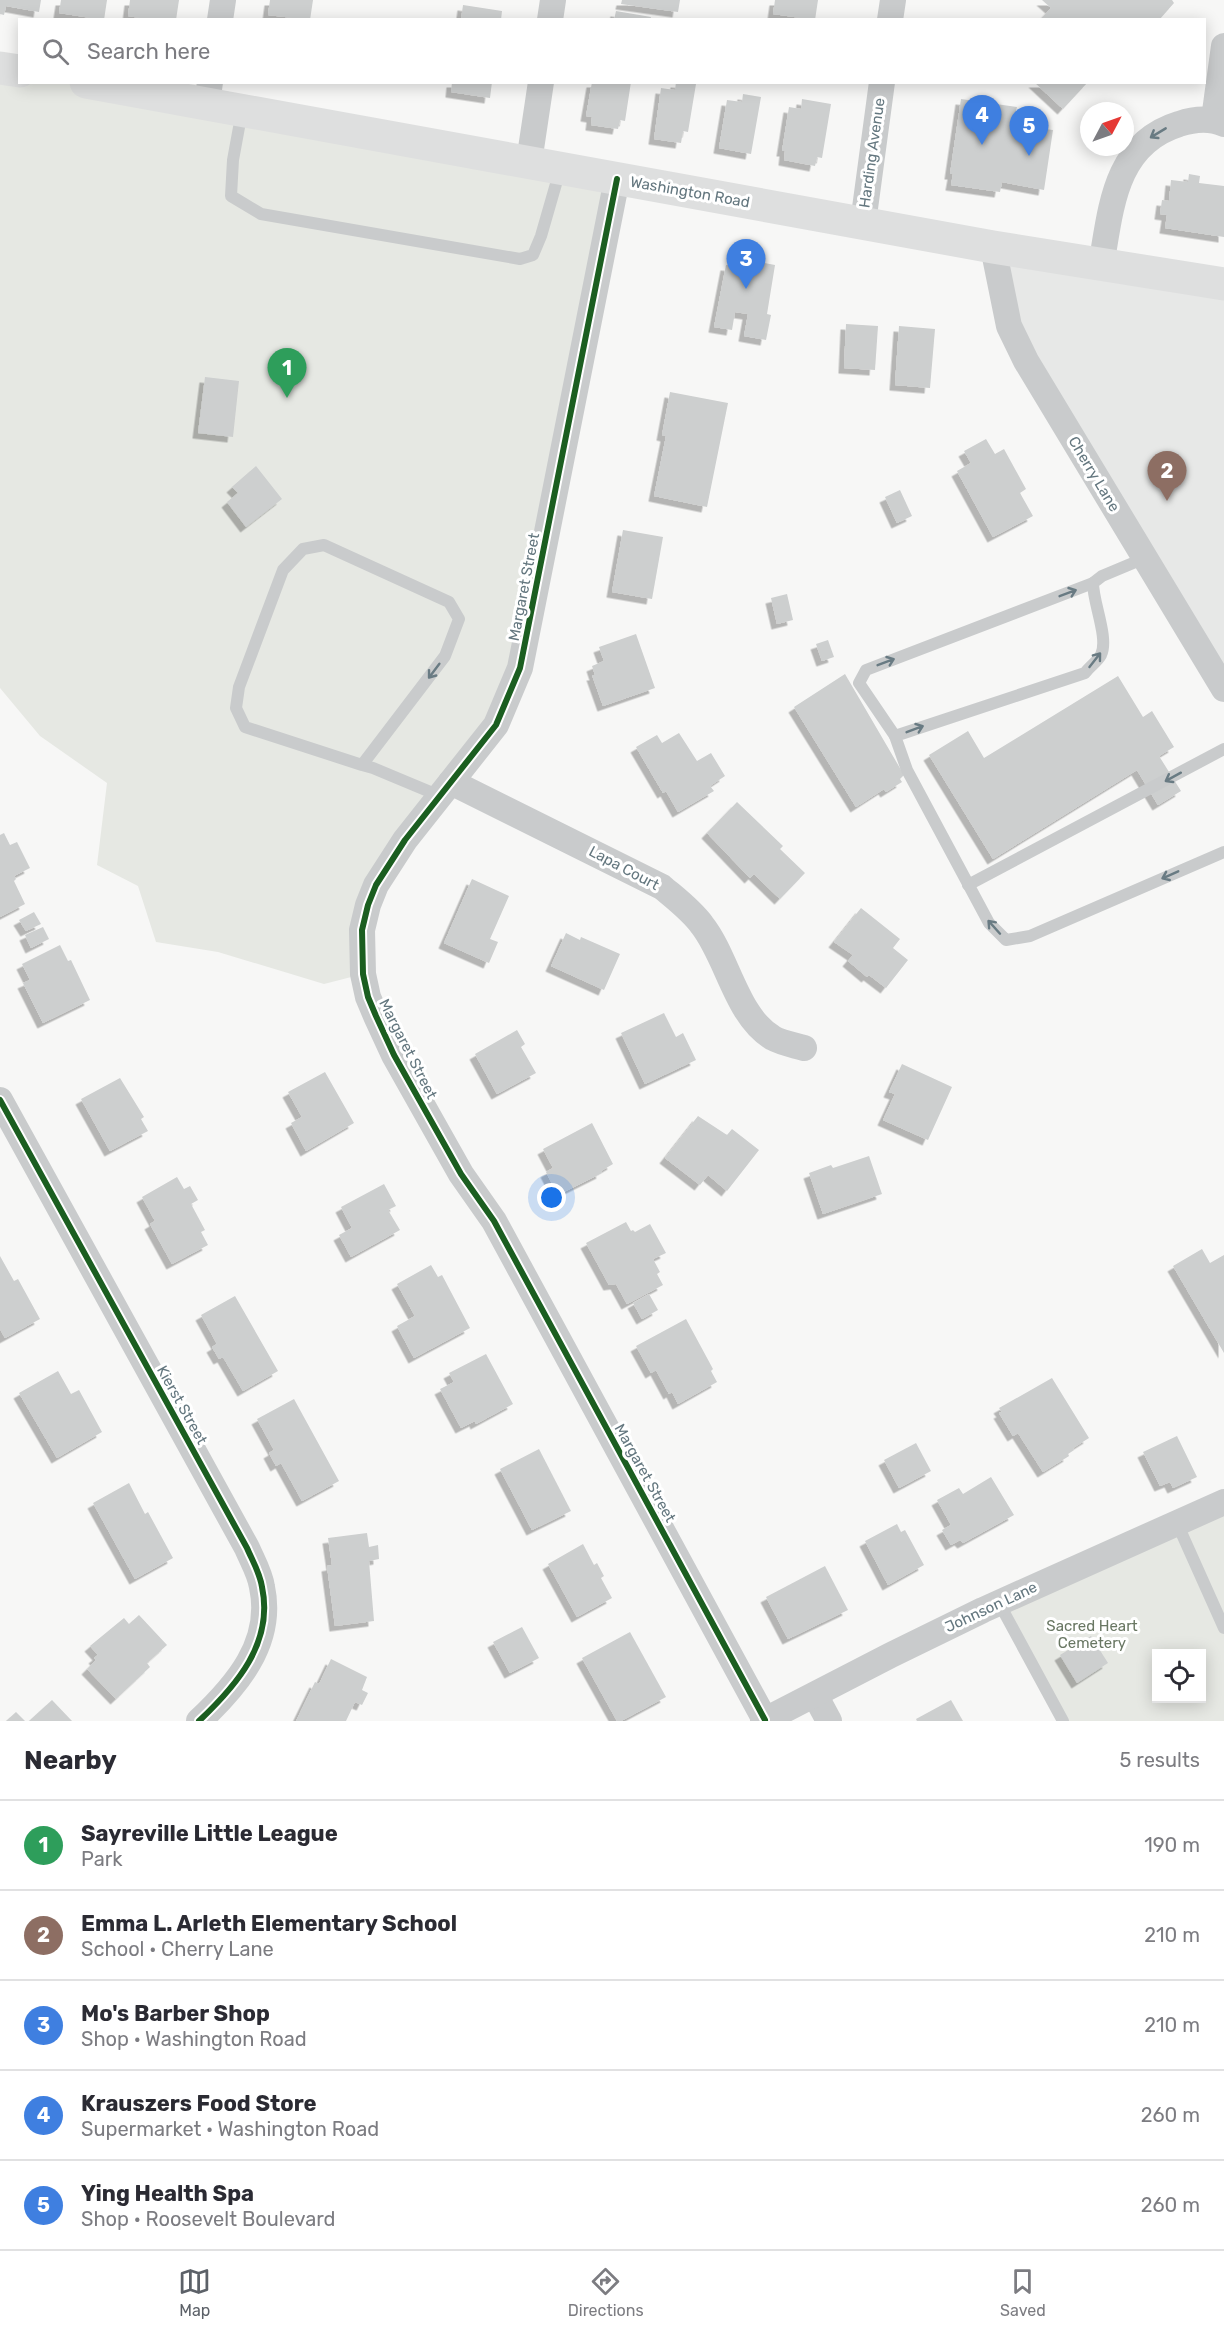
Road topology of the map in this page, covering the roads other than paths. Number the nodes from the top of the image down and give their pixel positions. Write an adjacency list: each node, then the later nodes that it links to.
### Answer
1 (223, 0): 4 (street)
2 (553, 0): 5 (street)
3 (893, 0): 6 (street)
4 (220, 18)
5 (550, 18)
6 (890, 18)
7 (1224, 46): 15 (street)
8 (0, 68): 9 (main road)
9 (18, 71)
10 (108, 84): 13 (main road, Washington Road)
11 (541, 84): 16 (street)
12 (882, 84): 19 (street, Harding Avenue)
13 (208, 93): 14 (main road, Washington Road)
14 (242, 110): 16 (main road, Washington Road); 17 (lane)
15 (1219, 122): 21 (street, one-way to 21)
16 (529, 162): 17 (main road, Washington Road)
17 (560, 168): 18 (main road, Washington Road)
18 (617, 179): 19 (main road, Washington Road); 29 (street, Margaret Street)
19 (863, 223): 20 (main road, Washington Road)
20 (993, 247): 21 (main road, Washington Road); 23 (street, Cherry Lane)
21 (1101, 266): 22 (main road, Washington Road)
22 (1224, 284)
23 (1145, 558): 24 (lane); 25 (street, Cherry Lane)
24 (1093, 583): 26 (lane, one-way to 24); 26 (lane, one-way to 24)
25 (1224, 689)
26 (895, 736): 31 (lane)
27 (1224, 749): 31 (lane, one-way to 31)
28 (362, 765): 28 (lane, one-way to 28); 29 (lane)
29 (445, 789): 32 (street, Lapa Court); 39 (street, Margaret Street)
30 (1224, 852): 31 (lane, one-way to 31)
31 (968, 885)
32 (804, 1048)
33 (0, 1100): 40 (street, Kierst Street)
34 (1224, 1503): 35 (street, Johnson Lane)
35 (1177, 1523): 36 (street, Johnson Lane); 37 (lane)
36 (999, 1603): 38 (street, Johnson Lane); 42 (lane)
37 (1224, 1628)
38 (815, 1695): 39 (street, Johnson Lane); 41 (street)
39 (764, 1720)
40 (199, 1721)
41 (829, 1721)
42 (1062, 1721)

